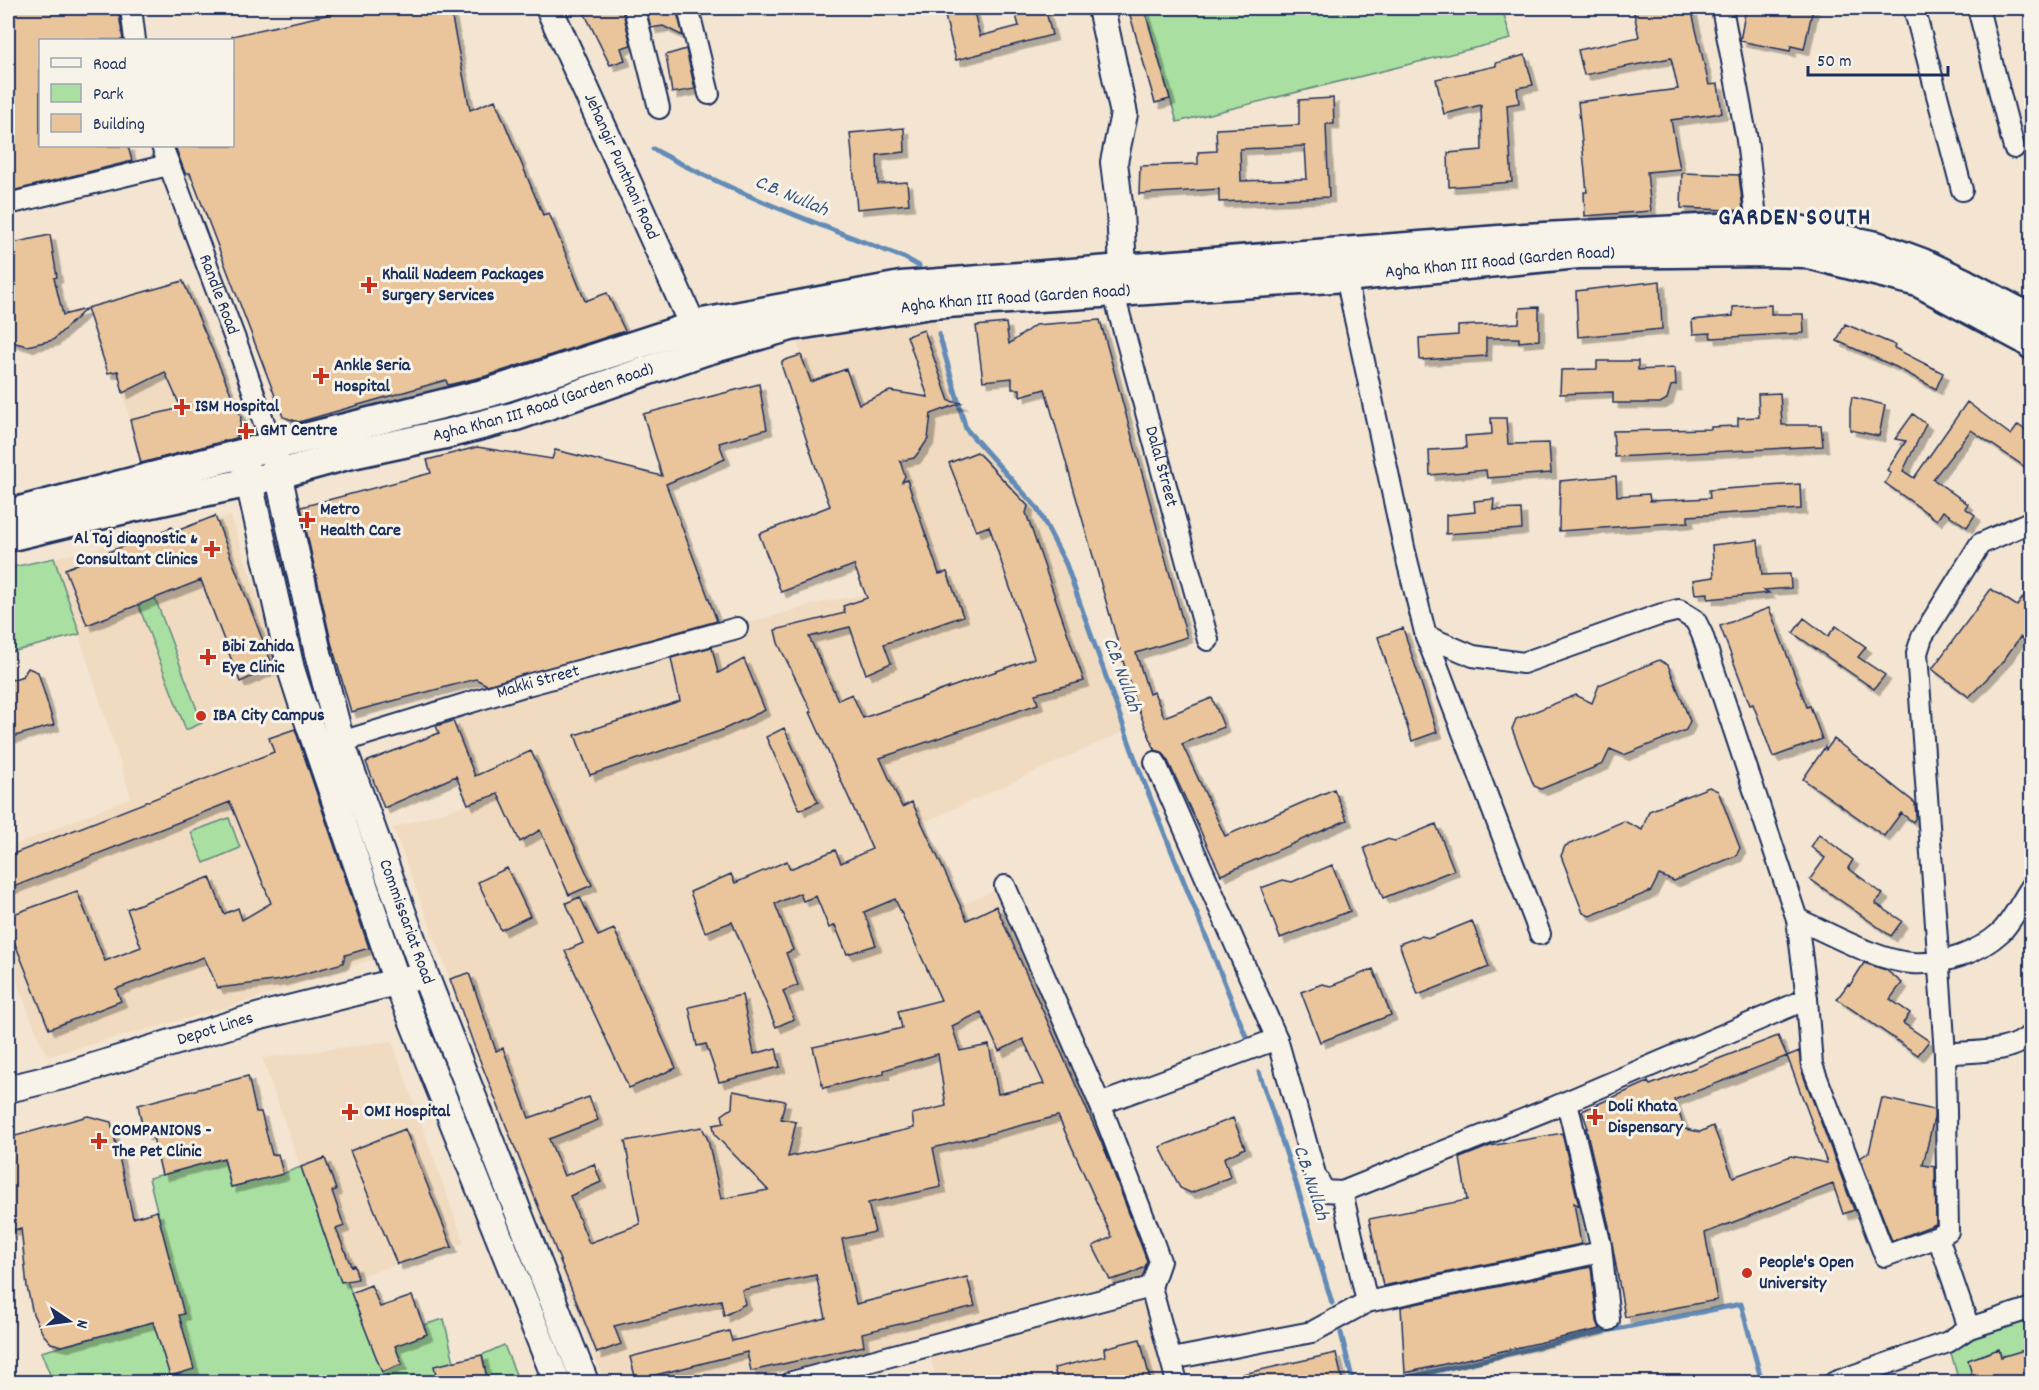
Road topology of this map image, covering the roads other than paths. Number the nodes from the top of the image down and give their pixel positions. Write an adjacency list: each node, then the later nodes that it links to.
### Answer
1 (131, 8): 9 (street)
2 (549, 8): 21 (street, Jehangir Punthani Road)
3 (634, 8): 11 (street)
4 (688, 8): 10 (street)
5 (1101, 8): 19 (street, Dalal Street)
6 (1722, 8): 17 (street)
7 (1914, 8): 15 (street)
8 (1978, 8): 13 (street)
9 (135, 39)
10 (709, 94)
11 (659, 108)
12 (162, 147): 14 (street, Randle Road)
13 (2014, 148)
14 (168, 165): 16 (street); 23 (street, Randle Road)
15 (1962, 190)
16 (8, 204)
17 (1757, 226): 19 (main road, Agha Khan III Road (Garden Road)); 20 (main road, Agha Khan III Road (Garden Road))
18 (1346, 277): 19 (main road, Agha Khan III Road (Garden Road)); 22 (main road, Agha Khan III Road (Garden Road)); 31 (street)
19 (1118, 279): 21 (main road, Agha Khan III Road (Garden Road)); 25 (main road, Agha Khan III Road (Garden Road)); 32 (street, Dalal Street)
20 (2031, 319)
21 (693, 326): 23 (main road, Agha Khan III Road (Garden Road))
22 (2031, 345)
23 (272, 446): 24 (main road, Agha Khan III Road (Garden Road)); 25 (street, Commissariat Road)
24 (242, 454): 26 (street, Commissariat Road); 27 (main road, Agha Khan III Road (Garden Road))
25 (278, 475): 26 (main road, Agha Khan III Road (Garden Road)); 33 (street, Commissariat Road)
26 (250, 483): 29 (main road, Agha Khan III Road (Garden Road)); 41 (street, Commissariat Road)
27 (8, 514)
28 (2031, 521): 39 (street)
29 (8, 537)
30 (737, 628): 33 (street, Makki Street)
31 (1426, 636): 37 (street); 38 (street)
32 (1208, 640)
33 (341, 742): 40 (street, Commissariat Road)
34 (1155, 762): 44 (street)
35 (1005, 886): 48 (street)
36 (2031, 886): 39 (street)
37 (1797, 919): 39 (street); 42 (street)
38 (1540, 934)
39 (1938, 961): 45 (street)
40 (425, 975): 41 (street, Depot Lines); 59 (street, Commissariat Road)
41 (398, 982): 46 (street, Depot Lines); 58 (street, Commissariat Road)
42 (1807, 999): 47 (street); 50 (street)
43 (2031, 1033): 45 (street)
44 (1277, 1039): 48 (street); 49 (street)
45 (1945, 1054): 50 (street)
46 (8, 1089)
47 (1567, 1102): 49 (street); 51 (street)
48 (1100, 1104): 52 (street)
49 (1342, 1192): 53 (street)
50 (1938, 1237): 56 (street)
51 (1601, 1252): 53 (street); 55 (street)
52 (1151, 1287): 57 (street); 60 (street)
53 (1367, 1302): 57 (street)
54 (2031, 1308): 56 (street)
55 (1609, 1320)
56 (1968, 1328): 62 (street)
57 (1172, 1359): 61 (street)
58 (557, 1383)
59 (585, 1383)
60 (792, 1383)
61 (1177, 1383)
62 (1835, 1383)

